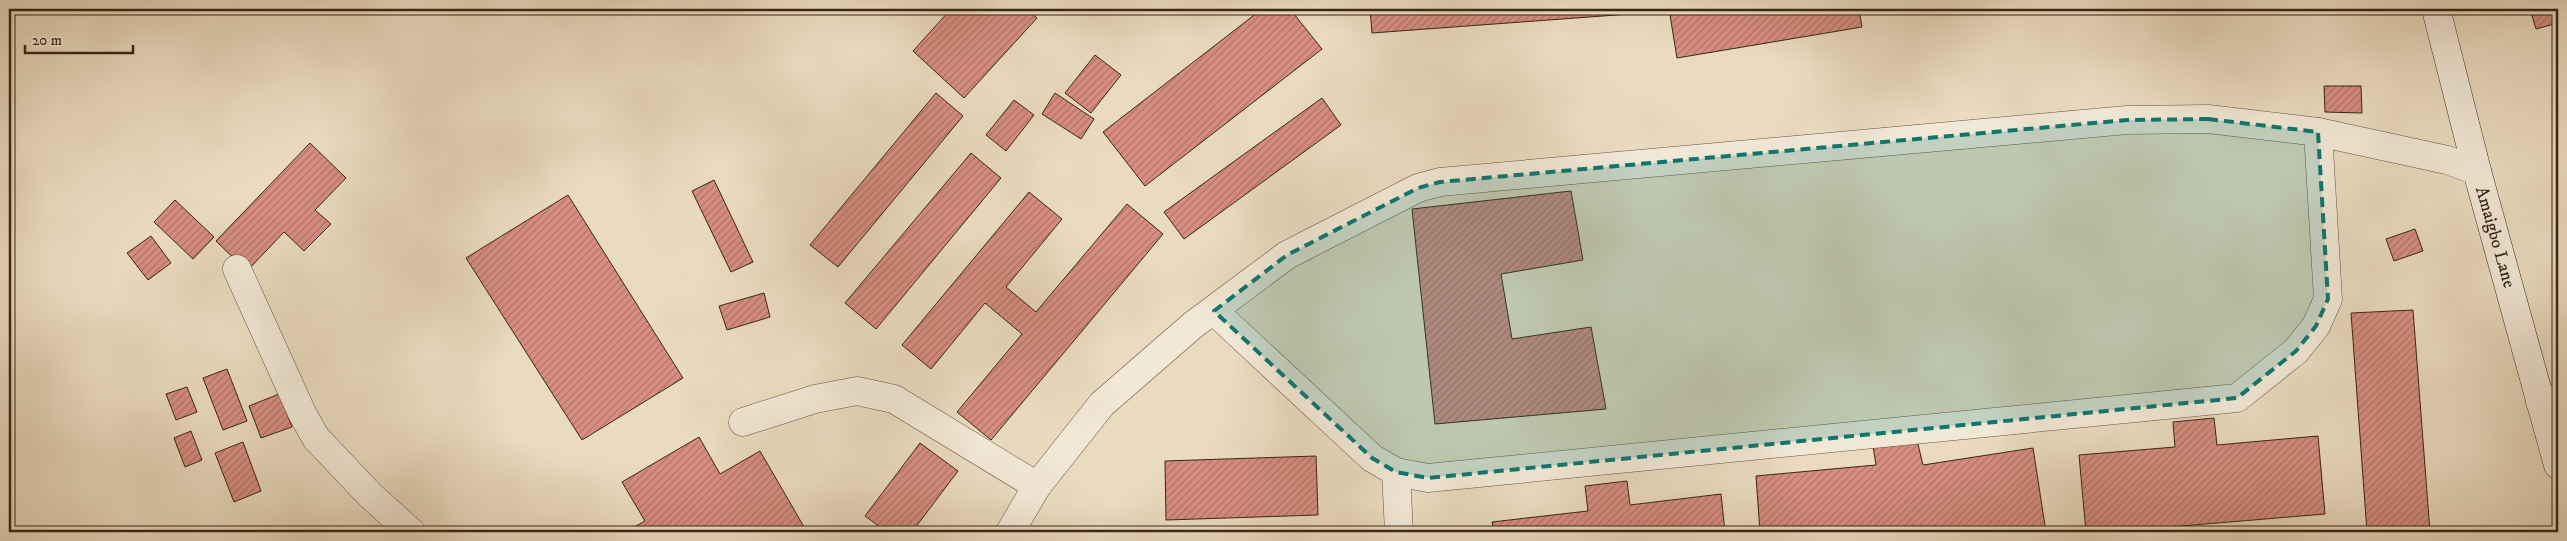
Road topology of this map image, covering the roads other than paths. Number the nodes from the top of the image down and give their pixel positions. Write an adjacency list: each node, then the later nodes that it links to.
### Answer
1 (2436, 9): 3 (street, Amaigbo Lane)
2 (2318, 132): 3 (street); 5 (street); 9 (street)
3 (2476, 171): 6 (street, Amaigbo Lane)
4 (237, 269): 11 (street)
5 (1214, 312): 9 (street); 10 (street)
6 (2549, 401): 8 (street, Amaigbo Lane)
7 (744, 422): 10 (street)
8 (2558, 465)
9 (1396, 472): 13 (street)
10 (1038, 486): 12 (street)
11 (411, 532)
12 (1010, 532)
13 (1399, 532)

